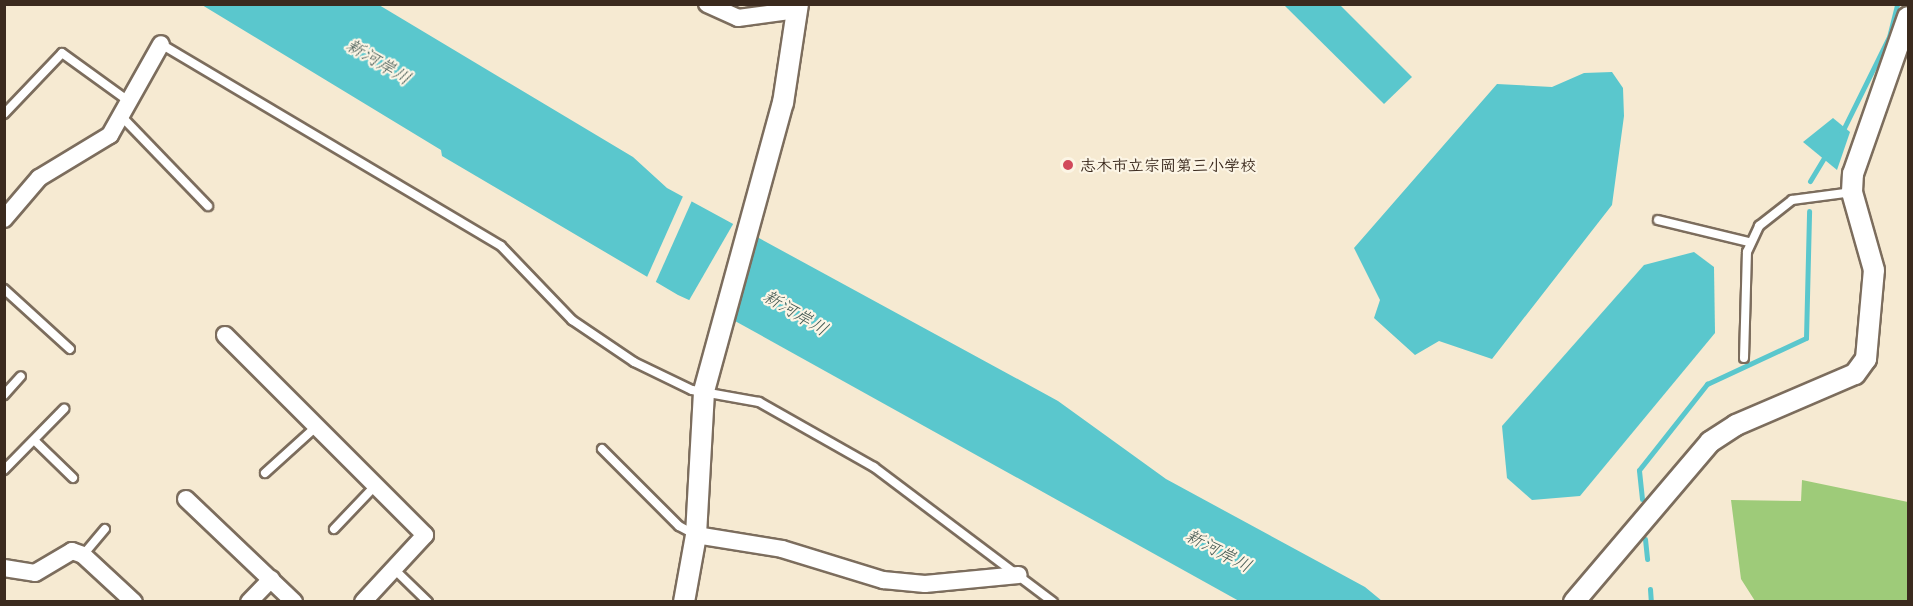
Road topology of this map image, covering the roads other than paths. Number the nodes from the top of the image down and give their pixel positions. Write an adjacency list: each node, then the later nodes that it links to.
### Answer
1 (707, 4): 2 (street)
2 (798, 7): 18 (street)
3 (1908, 17): 8 (street)
4 (161, 44): 5 (street); 18 (lane)
5 (132, 103): 6 (lane); 7 (street)
6 (4, 114)
7 (124, 119): 9 (lane); 10 (street)
8 (1852, 192): 12 (lane); 37 (street)
9 (208, 206)
10 (4, 219)
11 (1658, 220): 12 (lane)
12 (1749, 242): 16 (lane)
13 (4, 289): 15 (lane)
14 (225, 335): 21 (street)
15 (70, 349)
16 (1744, 358)
17 (21, 376): 19 (lane)
18 (704, 391): 31 (street); 35 (lane)
19 (4, 395)
20 (64, 409): 22 (lane)
21 (317, 425): 25 (lane); 27 (street)
22 (34, 441): 24 (lane); 26 (lane)
23 (602, 449): 31 (lane)
24 (4, 470)
25 (265, 473)
26 (73, 478)
27 (374, 487): 30 (lane); 33 (street)
28 (186, 499): 36 (street)
29 (105, 529): 32 (lane)
30 (334, 529)
31 (696, 535): 35 (street); 43 (street)
32 (83, 555): 34 (street); 38 (street)
33 (392, 567): 41 (street); 42 (lane)
34 (4, 568)
35 (1019, 575): 44 (lane)
36 (271, 579): 39 (street); 40 (street)
37 (1577, 598)
38 (134, 602)
39 (249, 602)
40 (294, 602)
41 (363, 602)
42 (428, 602)
43 (684, 602)
44 (1053, 602)

